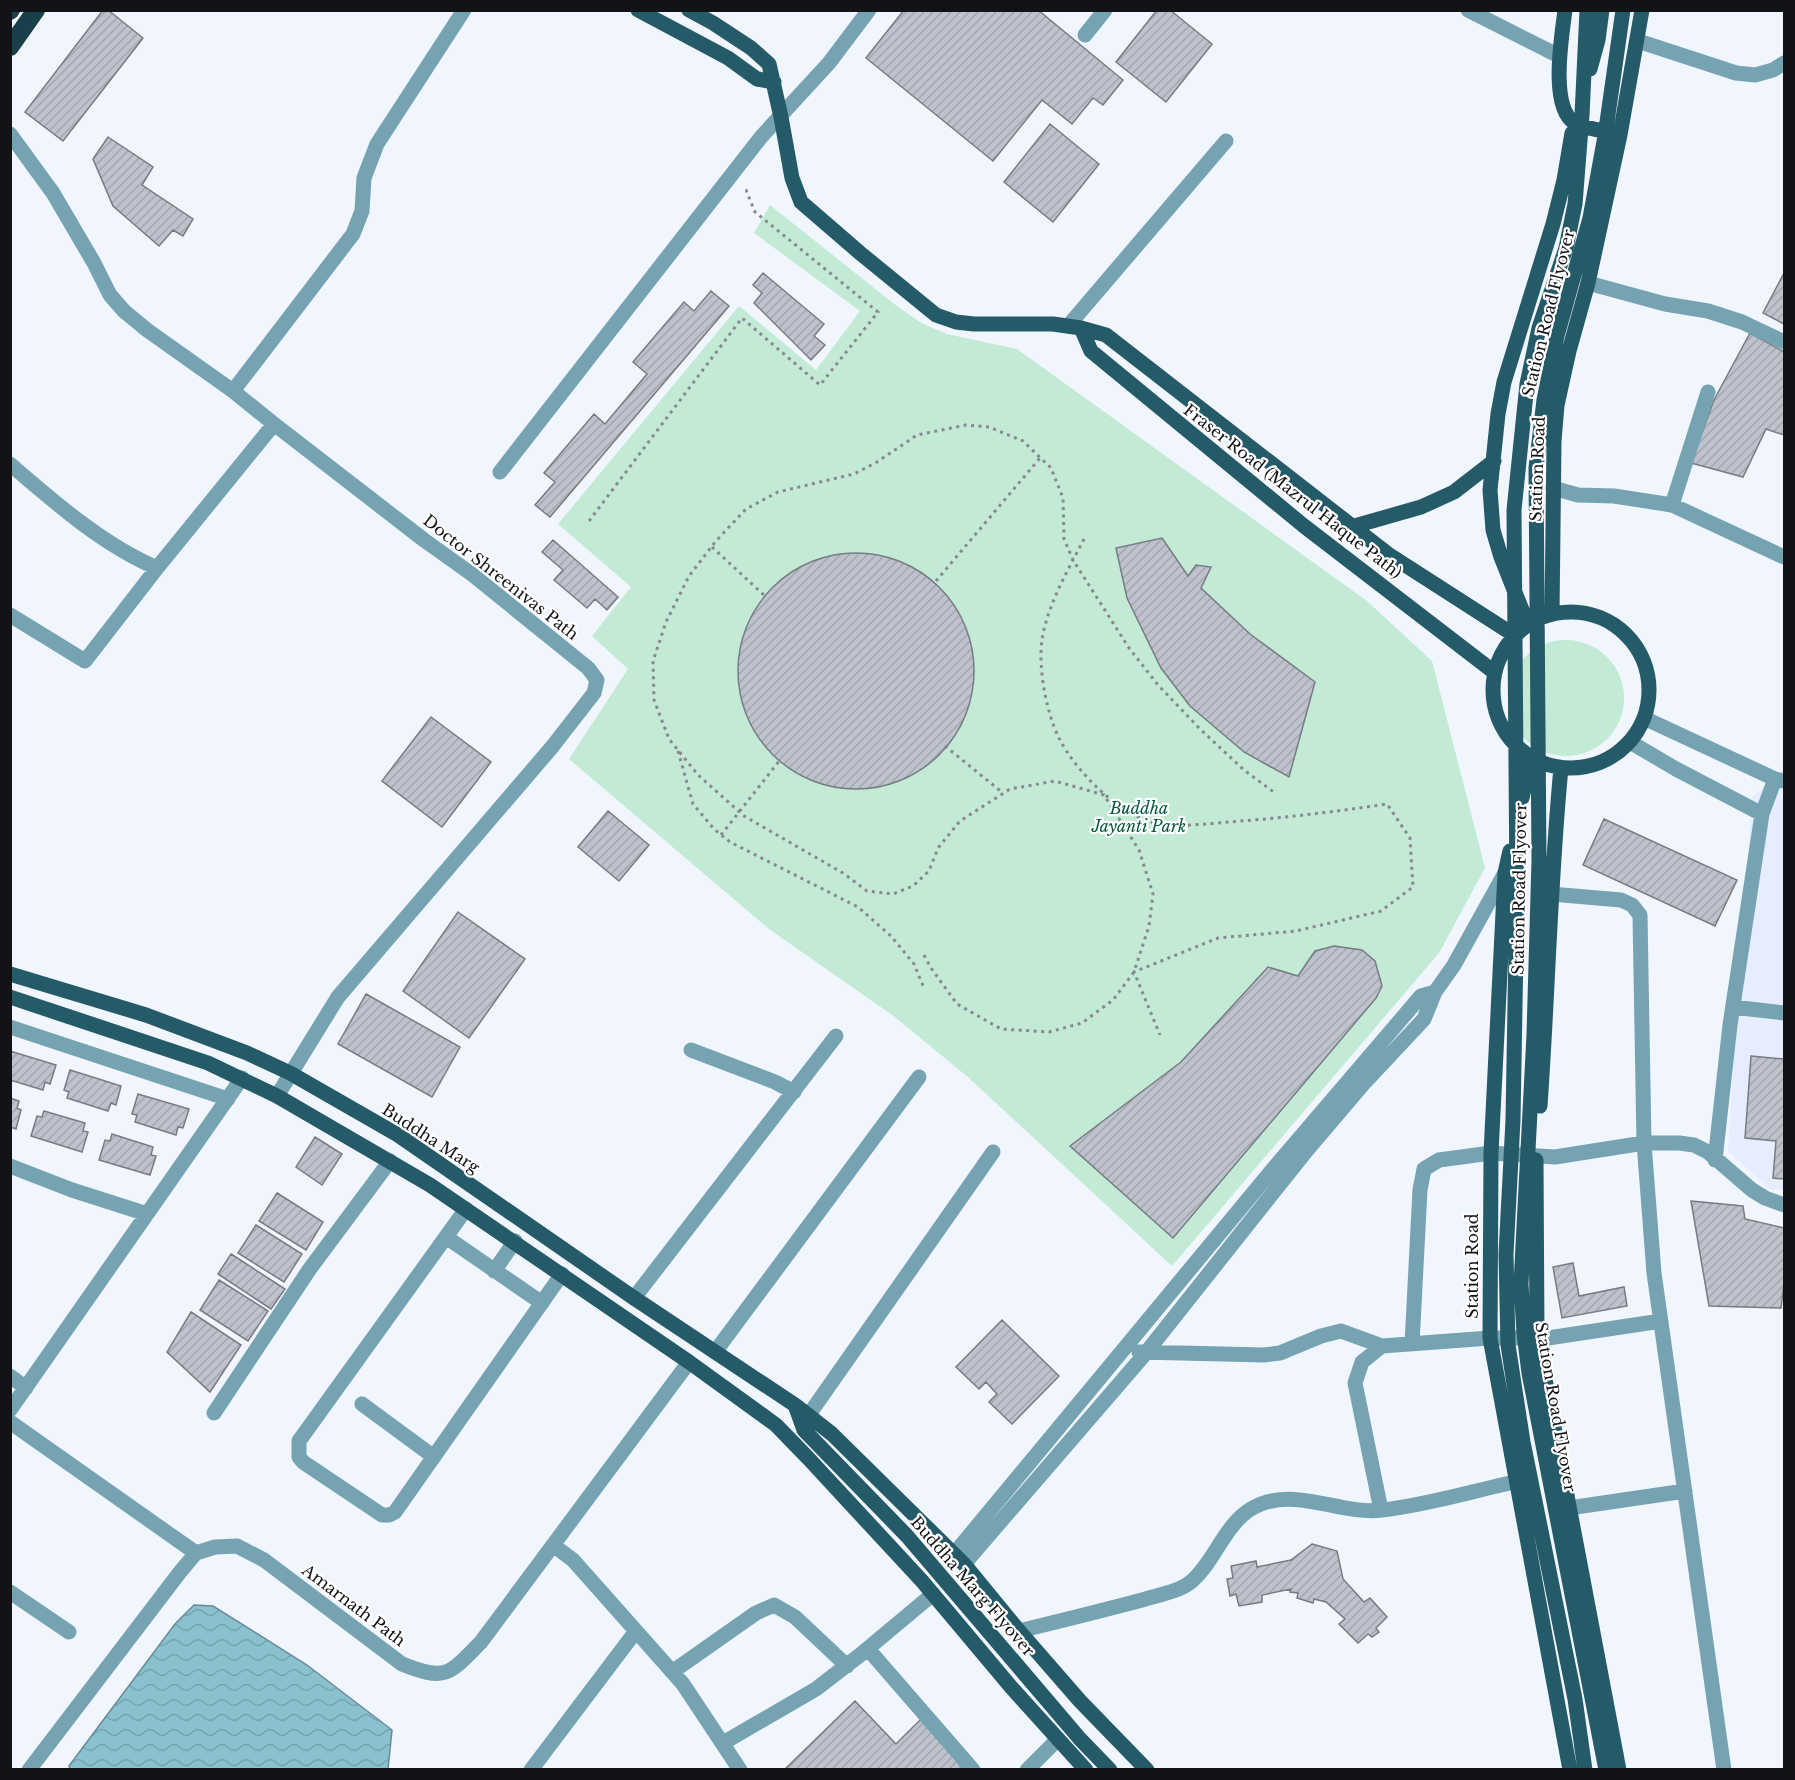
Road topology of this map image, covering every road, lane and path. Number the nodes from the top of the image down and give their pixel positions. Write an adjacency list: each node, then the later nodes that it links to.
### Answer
1 (36, 10): 15 (highway)
2 (464, 10): 28 (street)
3 (638, 10): 18 (main road)
4 (689, 10): 18 (main road, Fraser Road (Mazrul Haque Path))
5 (868, 10): 19 (street)
6 (1105, 10): 13 (street)
7 (1468, 10): 16 (street)
8 (1565, 10): 16 (main road)
9 (1587, 10): 145 (main road, Station Road Flyover)
10 (1602, 10): 20 (main road)
11 (1623, 10): 146 (main road, Station Road Flyover)
12 (1642, 10): 14 (main road, Station Road)
13 (1085, 35)
14 (1638, 42): 17 (street); 21 (main road, Station Road)
15 (10, 47)
16 (1559, 57): 20 (main road)
17 (1785, 63)
18 (774, 82): 19 (main road, Fraser Road (Mazrul Haque Path))
19 (781, 117): 26 (main road, Fraser Road (Mazrul Haque Path)); 34 (street)
20 (1574, 122): 21 (main road); 32 (main road)
21 (1620, 135): 25 (main road, Station Road)
22 (11, 137): 28 (street, Doctor Shreenivas Path)
23 (1226, 141): 26 (street)
24 (746, 190): 37 (path)
25 (1588, 283): 27 (street); 35 (main road, Station Road)
26 (1075, 327): 38 (main road, Fraser Road (Mazrul Haque Path)); 50 (main road, Fraser Road (Mazrul Haque Path))
27 (1785, 342)
28 (233, 391): 30 (street, Doctor Shreenivas Path)
29 (1708, 392): 36 (street)
30 (274, 424): 43 (street); 78 (street, Doctor Shreenivas Path)
31 (1040, 458): 40 (path); 42 (path); 44 (path)
32 (1494, 461): 38 (main road); 48 (main road)
33 (10, 464): 43 (street)
34 (500, 472)
35 (1553, 488): 36 (street); 46 (main road, Station Road)
36 (1672, 506): 41 (street)
37 (589, 521)
38 (1351, 527): 49 (main road, Fraser Road (Mazrul Haque Path))
39 (1084, 539): 42 (path)
40 (712, 546): 45 (path); 54 (path)
41 (1785, 557)
42 (1073, 560): 60 (path); 61 (path)
43 (157, 568): 47 (street)
44 (936, 581)
45 (766, 597)
46 (1552, 614): 48 (main road); 51 (main road)
47 (10, 615)
48 (1528, 625): 49 (main road)
49 (1514, 635): 50 (main road)
50 (1494, 672): 55 (main road)
51 (1644, 718): 52 (main road); 58 (street)
52 (1630, 742): 57 (main road); 63 (street)
53 (945, 746): 59 (path)
54 (678, 749): 62 (path); 64 (path)
55 (1530, 758): 57 (main road); 65 (main road, Station Road)
56 (780, 760): 62 (path)
57 (1561, 768): 66 (main road)
58 (1780, 780): 63 (street)
59 (1003, 793): 61 (path); 62 (path)
60 (1275, 794)
61 (1104, 795): 68 (path); 68 (path)
62 (739, 812): 64 (path)
63 (1762, 814): 72 (street)
64 (722, 835): 70 (path)
65 (1505, 873): 86 (main road, Station Road); 94 (street)
66 (1551, 894): 84 (street); 87 (main road)
67 (924, 955): 68 (path)
68 (1134, 972): 75 (path)
69 (10, 974): 78 (main road, Buddha Marg)
70 (924, 988)
71 (10, 997): 80 (main road)
72 (1733, 1007): 73 (street); 88 (street)
73 (1785, 1013)
74 (10, 1028): 83 (street)
75 (1160, 1035)
76 (836, 1036): 81 (street)
77 (691, 1050): 81 (street)
78 (290, 1074): 82 (street, Doctor Shreenivas Path); 99 (main road, Buddha Marg)
79 (920, 1077): 107 (street)
80 (242, 1078): 82 (main road); 83 (street)
81 (794, 1092): 99 (street)
82 (277, 1096): 89 (main road)
83 (228, 1099): 93 (street)
84 (1644, 1143): 87 (street); 88 (street); 101 (street)
85 (993, 1152): 116 (street)
86 (1491, 1154): 87 (street); 103 (main road, Station Road); 104 (street)
87 (1536, 1156): 102 (main road)
88 (1715, 1160): 91 (street)
89 (390, 1161): 92 (main road); 114 (street)
90 (10, 1166): 93 (street)
91 (1785, 1205)
92 (466, 1209): 95 (street); 96 (main road)
93 (147, 1214): 111 (street)
94 (1232, 1232): 106 (street); 108 (street)
95 (446, 1237): 97 (street); 118 (street)
96 (515, 1241): 97 (street); 98 (main road)
97 (494, 1270): 100 (street)
98 (562, 1274): 100 (street); 109 (main road)
99 (634, 1298): 107 (main road, Buddha Marg)
100 (542, 1303): 118 (street)
101 (1661, 1322): 102 (street); 120 (street)
102 (1537, 1337): 103 (street); 121 (main road)
103 (1490, 1338): 104 (street); 119 (main road, Station Road)
104 (1412, 1344): 105 (street)
105 (1382, 1346): 108 (street); 122 (street)
106 (1125, 1348): 108 (street); 125 (street)
107 (715, 1352): 116 (main road, Buddha Marg)
108 (1145, 1354): 125 (street)
109 (689, 1362): 117 (main road); 123 (street, Amarnath Path)
110 (10, 1376): 111 (street)
111 (26, 1388): 113 (street)
112 (362, 1404): 118 (street)
113 (10, 1410)
114 (214, 1413)
115 (10, 1422): 124 (street)
116 (806, 1423): 117 (main road); 125 (main road); 142 (main road, Buddha Marg Flyover)
117 (776, 1425): 127 (main road)
118 (434, 1457)
119 (1515, 1482): 122 (street); 144 (main road, Station Road)
120 (1685, 1491): 121 (street); 148 (street)
121 (1569, 1508): 147 (main road)
122 (1381, 1510): 129 (street)
123 (553, 1545): 124 (street, Amarnath Path); 128 (street)
124 (196, 1553): 136 (street)
125 (959, 1559): 129 (main road)
126 (10, 1592): 130 (street)
127 (933, 1594): 131 (street); 134 (main road)
128 (636, 1631): 133 (street); 137 (street)
129 (1019, 1631): 143 (main road)
130 (69, 1632)
131 (868, 1648): 132 (street); 139 (street)
132 (847, 1666): 133 (street); 135 (street)
133 (672, 1672): 135 (street)
134 (1058, 1739): 140 (street); 141 (main road)
135 (723, 1743): 138 (street)
136 (29, 1770)
137 (531, 1770)
138 (740, 1770)
139 (973, 1770)
140 (1027, 1770)
141 (1086, 1770)
142 (1110, 1770)
143 (1147, 1770)
144 (1570, 1770)
145 (1585, 1770)
146 (1606, 1770)
147 (1619, 1770)
148 (1724, 1770)

